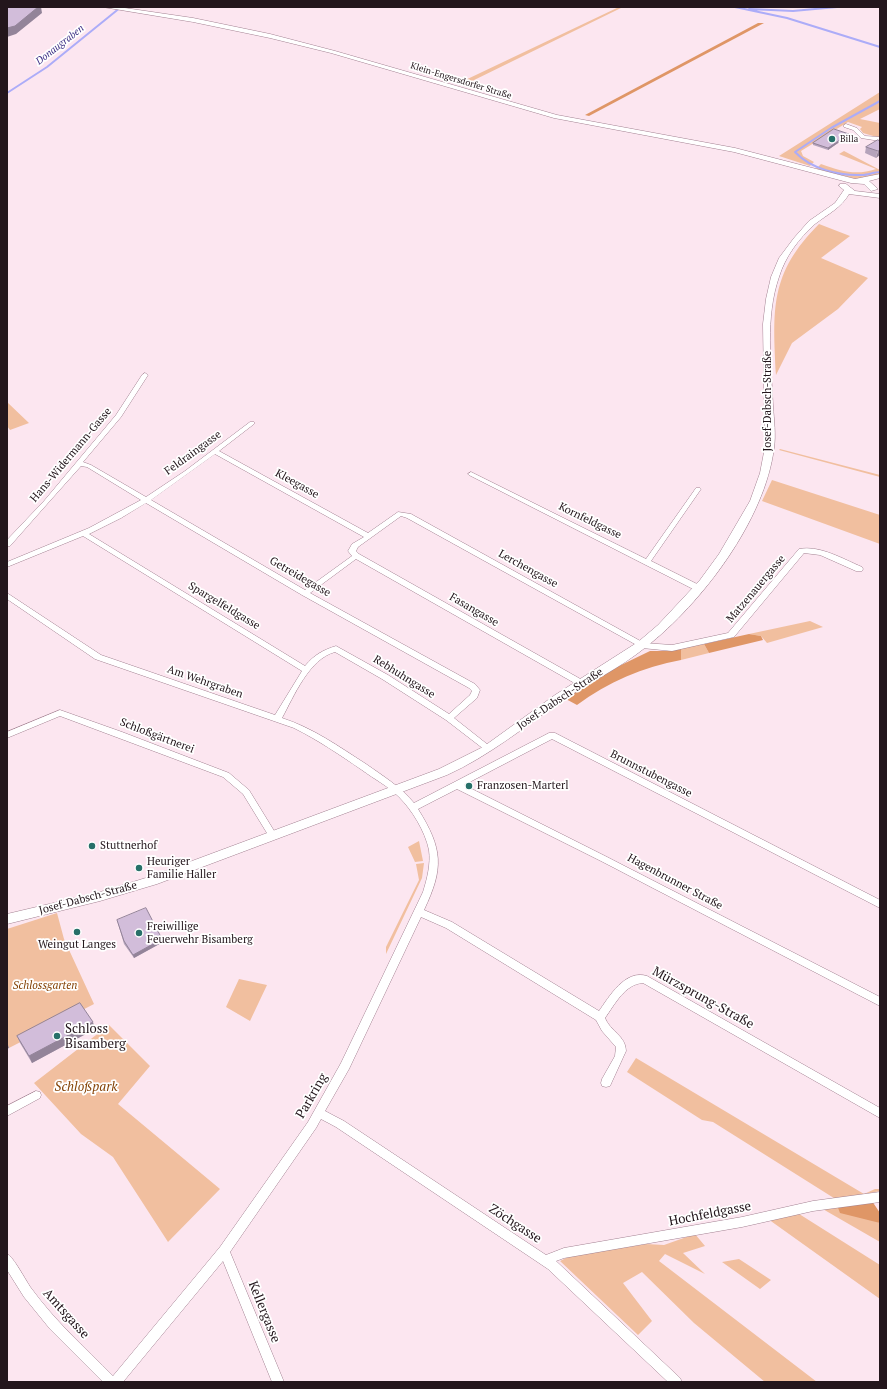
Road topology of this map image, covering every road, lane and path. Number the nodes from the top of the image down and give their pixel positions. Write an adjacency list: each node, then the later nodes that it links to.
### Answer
1 (106, 7): 2 (main road, Klein-Engersdorfer Straße)
2 (110, 7): 5 (main road, Klein-Engersdorfer Straße)
3 (846, 126): 4 (street)
4 (880, 140)
5 (812, 171): 8 (main road, Klein-Engersdorfer Straße); 9 (main road, Klein-Engersdorfer Straße)
6 (880, 176): 8 (main road)
7 (880, 180): 10 (main road, Josef-Dabsch-Straße)
8 (859, 181): 9 (main road); 10 (main road, Klein-Engersdorfer Straße)
9 (845, 188): 11 (main road, Klein-Engersdorfer Straße); 13 (main road, Josef-Dabsch-Straße)
10 (876, 189): 11 (main road, Josef-Dabsch-Straße)
11 (864, 194): 12 (main road, Klein-Engersdorfer Straße); 13 (main road, Josef-Dabsch-Straße)
12 (880, 196)
13 (831, 209): 28 (main road, Josef-Dabsch-Straße)
14 (145, 375): 17 (street, Hans-Widermann-Gasse)
15 (252, 423): 16 (street, Feldraingasse)
16 (214, 451): 20 (street, Feldraingasse); 22 (street, Kleegasse)
17 (79, 463): 20 (street, Getreidegasse); 23 (street, Hans-Widermann-Gasse)
18 (471, 474): 25 (street, Kornfeldgasse)
19 (698, 489): 25 (street)
20 (147, 500): 21 (street); 29 (street, Getreidegasse)
21 (83, 533): 26 (street); 32 (street, Spargelfeldgasse)
22 (368, 536): 24 (street); 31 (street, Lerchengasse)
23 (7, 543)
24 (356, 556): 29 (street); 33 (street, Fasangasse)
25 (647, 562): 28 (street, Kornfeldgasse)
26 (7, 565)
27 (859, 569): 31 (street, Matzenauergasse)
28 (698, 588): 31 (main road, Josef-Dabsch-Straße)
29 (305, 593): 34 (street, Getreidegasse)
30 (7, 595): 35 (street, Am Wehrgraben)
31 (642, 645): 33 (main road, Josef-Dabsch-Straße)
32 (305, 669): 34 (street, Rebhuhngasse); 35 (street)
33 (582, 683): 37 (main road, Josef-Dabsch-Straße)
34 (449, 718): 37 (street, Rebhuhngasse)
35 (278, 719): 39 (street, Am Wehrgraben)
36 (7, 735): 41 (street, Schloßgärtnerei)
37 (488, 748): 39 (main road, Josef-Dabsch-Straße)
38 (458, 785): 40 (street, Brunnstubengasse); 42 (street, Brunnstubengasse); 45 (street, Hagenbrunner Straße)
39 (397, 790): 40 (street, Parkring); 41 (main road, Josef-Dabsch-Straße)
40 (412, 808): 43 (street, Parkring)
41 (273, 836): 44 (main road, Josef-Dabsch-Straße)
42 (880, 904)
43 (418, 912): 46 (street); 50 (street, Parkring)
44 (7, 919)
45 (880, 1002)
46 (600, 1017): 47 (street); 51 (street, Mürzsprung-Straße)
47 (606, 1083)
48 (36, 1095): 49 (street)
49 (7, 1111)
50 (320, 1113): 53 (street, Parkring); 55 (street, Zöchgasse)
51 (880, 1113)
52 (880, 1197): 55 (street, Hochfeldgasse)
53 (224, 1251): 57 (street, Parkring); 58 (street, Kellergasse)
54 (7, 1259): 56 (street, Amtsgasse)
55 (544, 1260): 59 (street, Zöchgasse)
56 (111, 1382)
57 (116, 1382)
58 (278, 1382)
59 (676, 1382)

